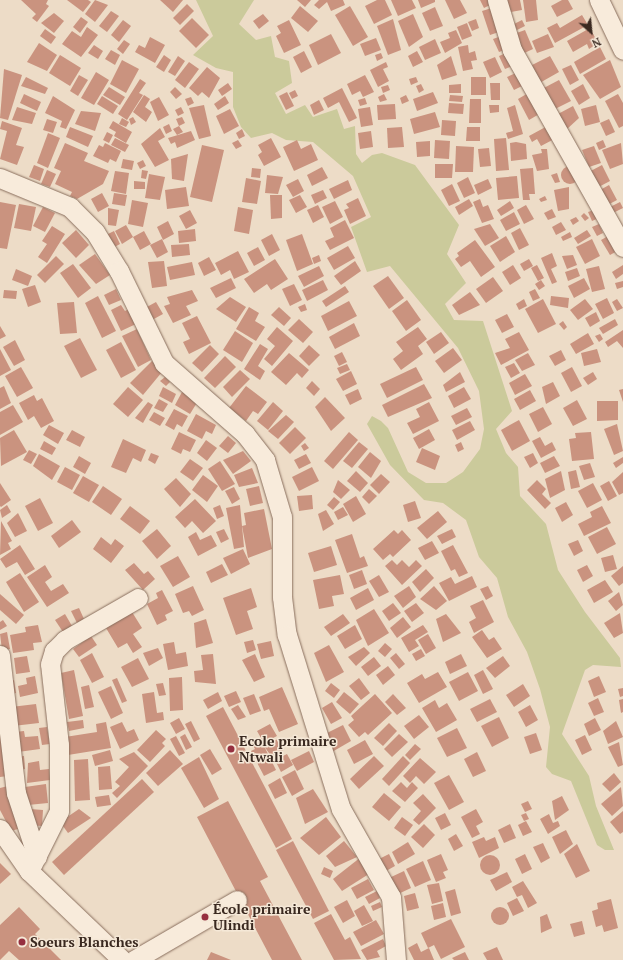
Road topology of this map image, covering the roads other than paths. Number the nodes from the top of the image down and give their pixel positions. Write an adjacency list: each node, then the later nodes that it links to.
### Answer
1 (497, 0): 5 (street)
2 (599, 0): 3 (street)
3 (623, 50)
4 (0, 178): 13 (street)
5 (623, 247)
6 (138, 598): 9 (street)
7 (0, 655): 9 (street)
8 (0, 829): 9 (street)
9 (33, 864): 11 (street)
10 (237, 900): 12 (street)
11 (122, 960)
12 (134, 960)
13 (396, 960)

